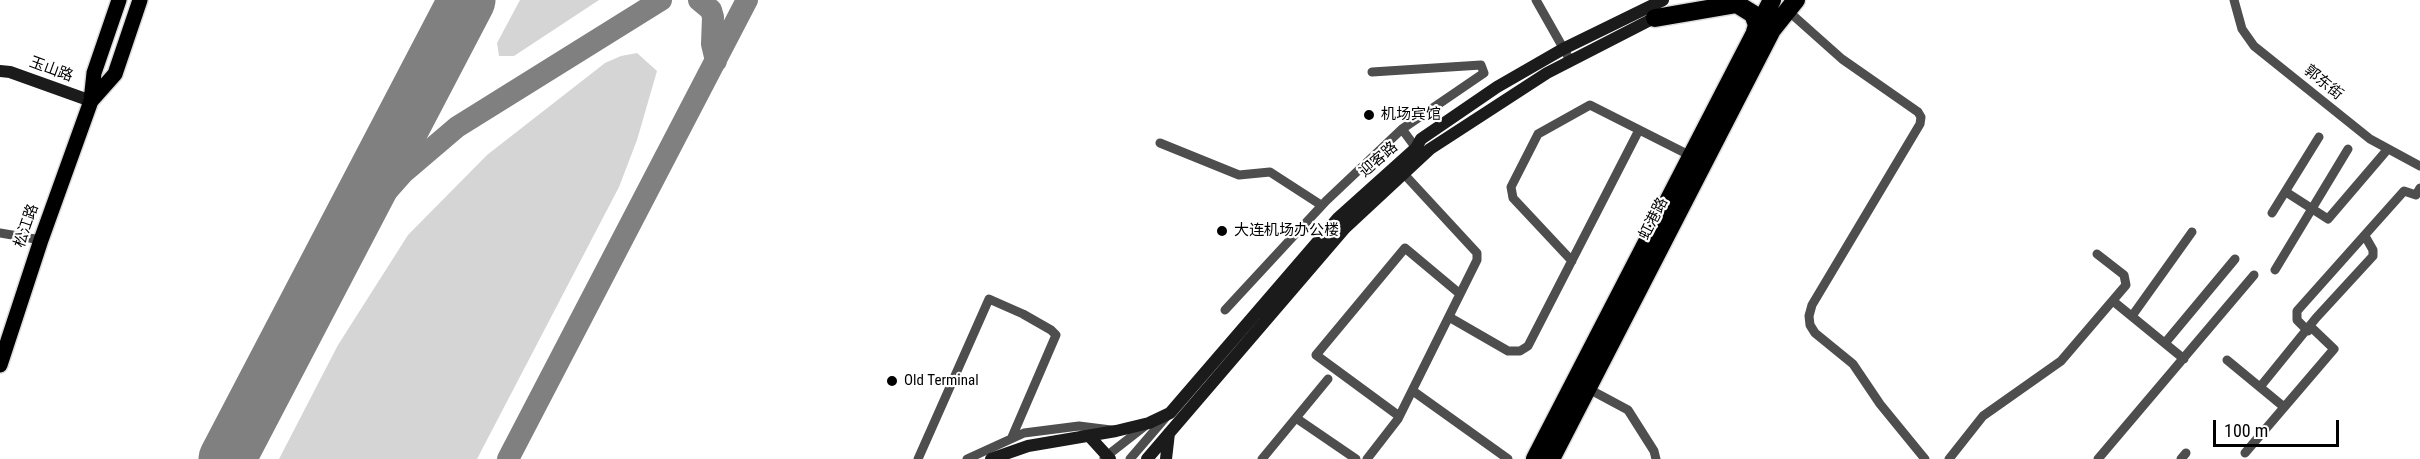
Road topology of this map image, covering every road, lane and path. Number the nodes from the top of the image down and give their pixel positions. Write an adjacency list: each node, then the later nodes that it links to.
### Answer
1 (118, 0): 13 (main road, 松江路)
2 (140, 0): 13 (main road, 松江路)
3 (1536, 0): 10 (street)
4 (1663, 0): 10 (main road, 迎客路)
5 (1704, 0): 8 (main road, 迎客路)
6 (2234, 0): 20 (street, 郭东街)
7 (1785, 3): 9 (highway, 虹港路); 50 (highway, 虹港路); 76 (street)
8 (1655, 18): 9 (highway); 10 (main road, 迎客路)
9 (1755, 32): 21 (highway, 虹港路)
10 (1566, 55): 18 (main road, 迎客路); 23 (main road, 迎客路)
11 (0, 71): 13 (main road, 玉山路)
12 (1372, 72): 14 (street)
13 (91, 100): 32 (main road, 松江路)
14 (1402, 129): 18 (street); 26 (street)
15 (1639, 130): 21 (street); 35 (street); 35 (street)
16 (2319, 137): 25 (street)
17 (1160, 143): 26 (street)
18 (1416, 148): 53 (main road, 迎客路)
19 (2348, 149): 27 (street)
20 (2387, 150): 22 (street, 郭东街); 27 (street)
21 (1691, 156): 73 (highway, 虹港路)
22 (2420, 166)
23 (1404, 174): 38 (street); 58 (main road, 迎客路)
24 (2420, 188): 31 (street)
25 (2286, 192): 27 (street); 28 (street)
26 (1321, 205): 40 (street)
27 (2313, 210): 36 (street)
28 (2272, 213)
29 (2192, 232): 41 (street)
30 (0, 233): 32 (street)
31 (2365, 236): 43 (street); 43 (street)
32 (41, 240): 47 (main road, 松江路)
33 (2097, 254): 39 (street)
34 (2235, 259): 44 (street)
35 (1572, 261): 42 (street)
36 (2275, 270)
37 (2254, 276): 45 (street)
38 (1460, 294): 42 (street); 54 (street)
39 (2113, 301): 41 (street); 77 (street)
40 (1225, 310)
41 (2132, 316): 44 (street)
42 (1449, 317): 51 (street)
43 (2309, 329): 49 (street); 52 (street)
44 (2165, 343): 45 (street)
45 (2184, 359): 78 (street)
46 (2227, 360): 49 (street)
47 (0, 365)
48 (1328, 379): 55 (street)
49 (2260, 387): 52 (street)
50 (1587, 388): 74 (highway, 虹港路); 75 (street)
51 (1413, 391): 54 (street); 72 (street)
52 (2284, 407): 61 (street)
53 (1170, 413): 56 (main road); 66 (street)
54 (1400, 416): 71 (street)
55 (1296, 418): 69 (street); 70 (street)
56 (1149, 423): 57 (main road); 63 (street)
57 (1116, 431): 59 (street); 60 (main road)
58 (1169, 433): 67 (main road, 迎客路); 68 (main road)
59 (1012, 437): 64 (street); 65 (street)
60 (1085, 438): 62 (main road); 63 (main road)
61 (2245, 453)
62 (994, 458)
63 (1104, 458)
64 (918, 459)
65 (967, 459)
66 (1130, 459)
67 (1147, 459)
68 (1166, 459)
69 (1262, 459)
70 (1356, 459)
71 (1367, 459)
72 (1508, 459)
73 (1535, 459)
74 (1551, 459)
75 (1656, 459)
76 (1925, 459)
77 (1949, 459)
78 (2098, 459)

